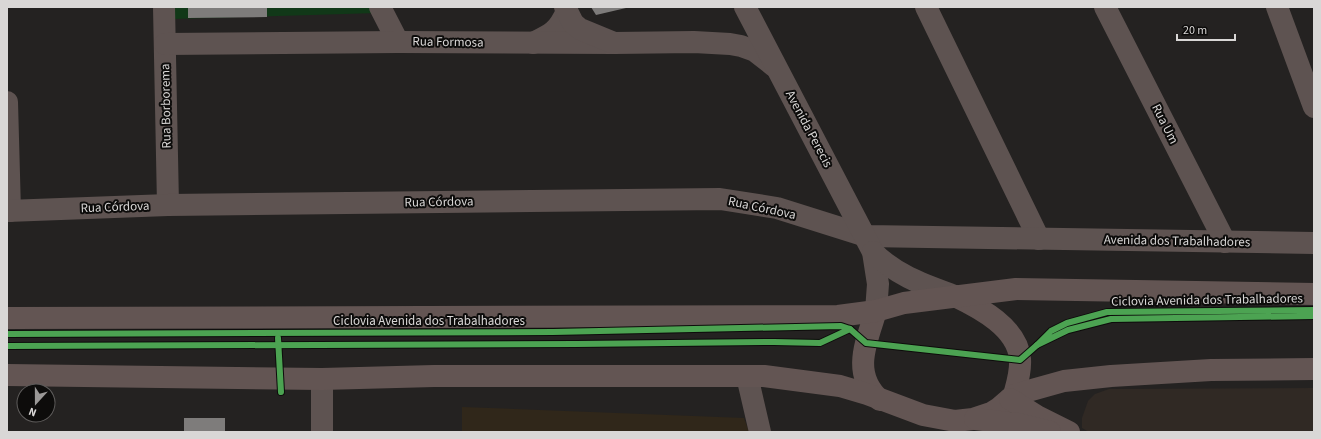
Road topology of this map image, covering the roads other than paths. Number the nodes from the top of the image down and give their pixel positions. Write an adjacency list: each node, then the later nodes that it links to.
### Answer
1 (164, 7): 11 (street, Rua Borborema)
2 (380, 7): 8 (street)
3 (926, 7): 18 (street)
4 (1106, 7): 19 (street, Rua Um)
5 (1277, 7): 15 (street)
6 (566, 9): 9 (street); 10 (street)
7 (748, 13): 12 (street); 13 (street, Avenida Perecis)
8 (398, 42): 9 (street, Rua Formosa); 11 (street, Rua Formosa)
9 (533, 43): 10 (street, Rua Formosa)
10 (614, 43): 12 (street, Rua Formosa)
11 (165, 44): 16 (street, Rua Borborema)
12 (730, 44): 13 (street, Rua Formosa)
13 (777, 68): 21 (street, Avenida Perecis)
14 (7, 102): 17 (street)
15 (1314, 107)
16 (168, 205): 17 (street, Rua Córdova); 21 (street, Rua Córdova)
17 (9, 211)
18 (1039, 238): 19 (street, Avenida dos Trabalhadores); 21 (street, Avenida dos Trabalhadores)
19 (1225, 242): 20 (street, Avenida dos Trabalhadores)
20 (1314, 243)
21 (870, 244): 23 (street, Avenida Perecis); 24 (street, Avenida Perecis)
22 (1314, 294): 23 (main road)
23 (955, 296): 24 (main road); 30 (main road)
24 (876, 311): 25 (main road); 31 (main road)
25 (7, 318)
26 (1314, 368): 30 (main road)
27 (7, 376): 29 (main road)
28 (747, 376): 29 (main road); 31 (main road); 34 (street)
29 (322, 379): 33 (street)
30 (1012, 397): 32 (main road); 36 (main road)
31 (880, 400): 32 (main road)
32 (974, 419): 35 (main road)
33 (322, 432)
34 (760, 432)
35 (1050, 432)
36 (1069, 432)

